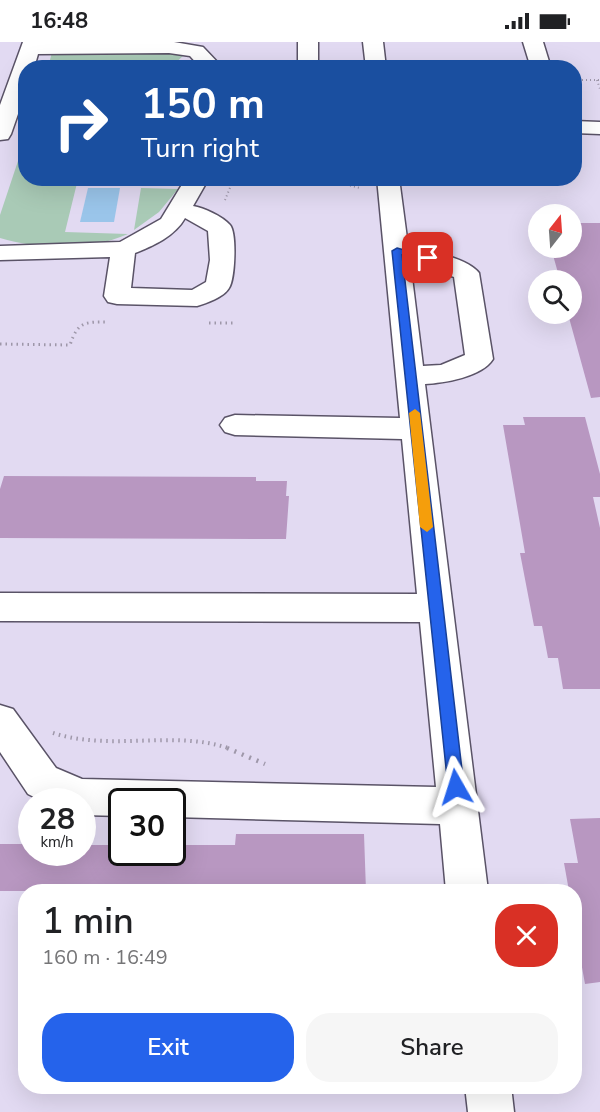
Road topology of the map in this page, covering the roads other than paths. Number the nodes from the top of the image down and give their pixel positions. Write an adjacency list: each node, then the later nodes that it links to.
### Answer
1 (309, 42): 9 (street)
2 (374, 42): 10 (street)
3 (533, 42): 11 (street)
4 (157, 44): 6 (street); 8 (street)
5 (32, 45): 6 (street); 7 (street)
6 (111, 45)
7 (27, 60)
8 (205, 60)
9 (308, 60)
10 (375, 60)
11 (539, 60)
12 (18, 84): 15 (street)
13 (582, 127): 14 (street)
14 (600, 128)
15 (0, 135)
16 (193, 186): 18 (street)
17 (375, 186): 20 (street)
18 (179, 210): 19 (street); 19 (street)
19 (123, 249): 21 (street)
20 (397, 251): 22 (street); 22 (street)
21 (0, 253)
22 (410, 376): 24 (street)
23 (235, 425): 24 (street)
24 (416, 429): 26 (street)
25 (0, 607): 26 (street)
26 (436, 608): 28 (street)
27 (0, 721): 28 (street)
28 (458, 806): 29 (street)
29 (466, 884)
30 (489, 1094): 31 (street)
31 (491, 1112)

